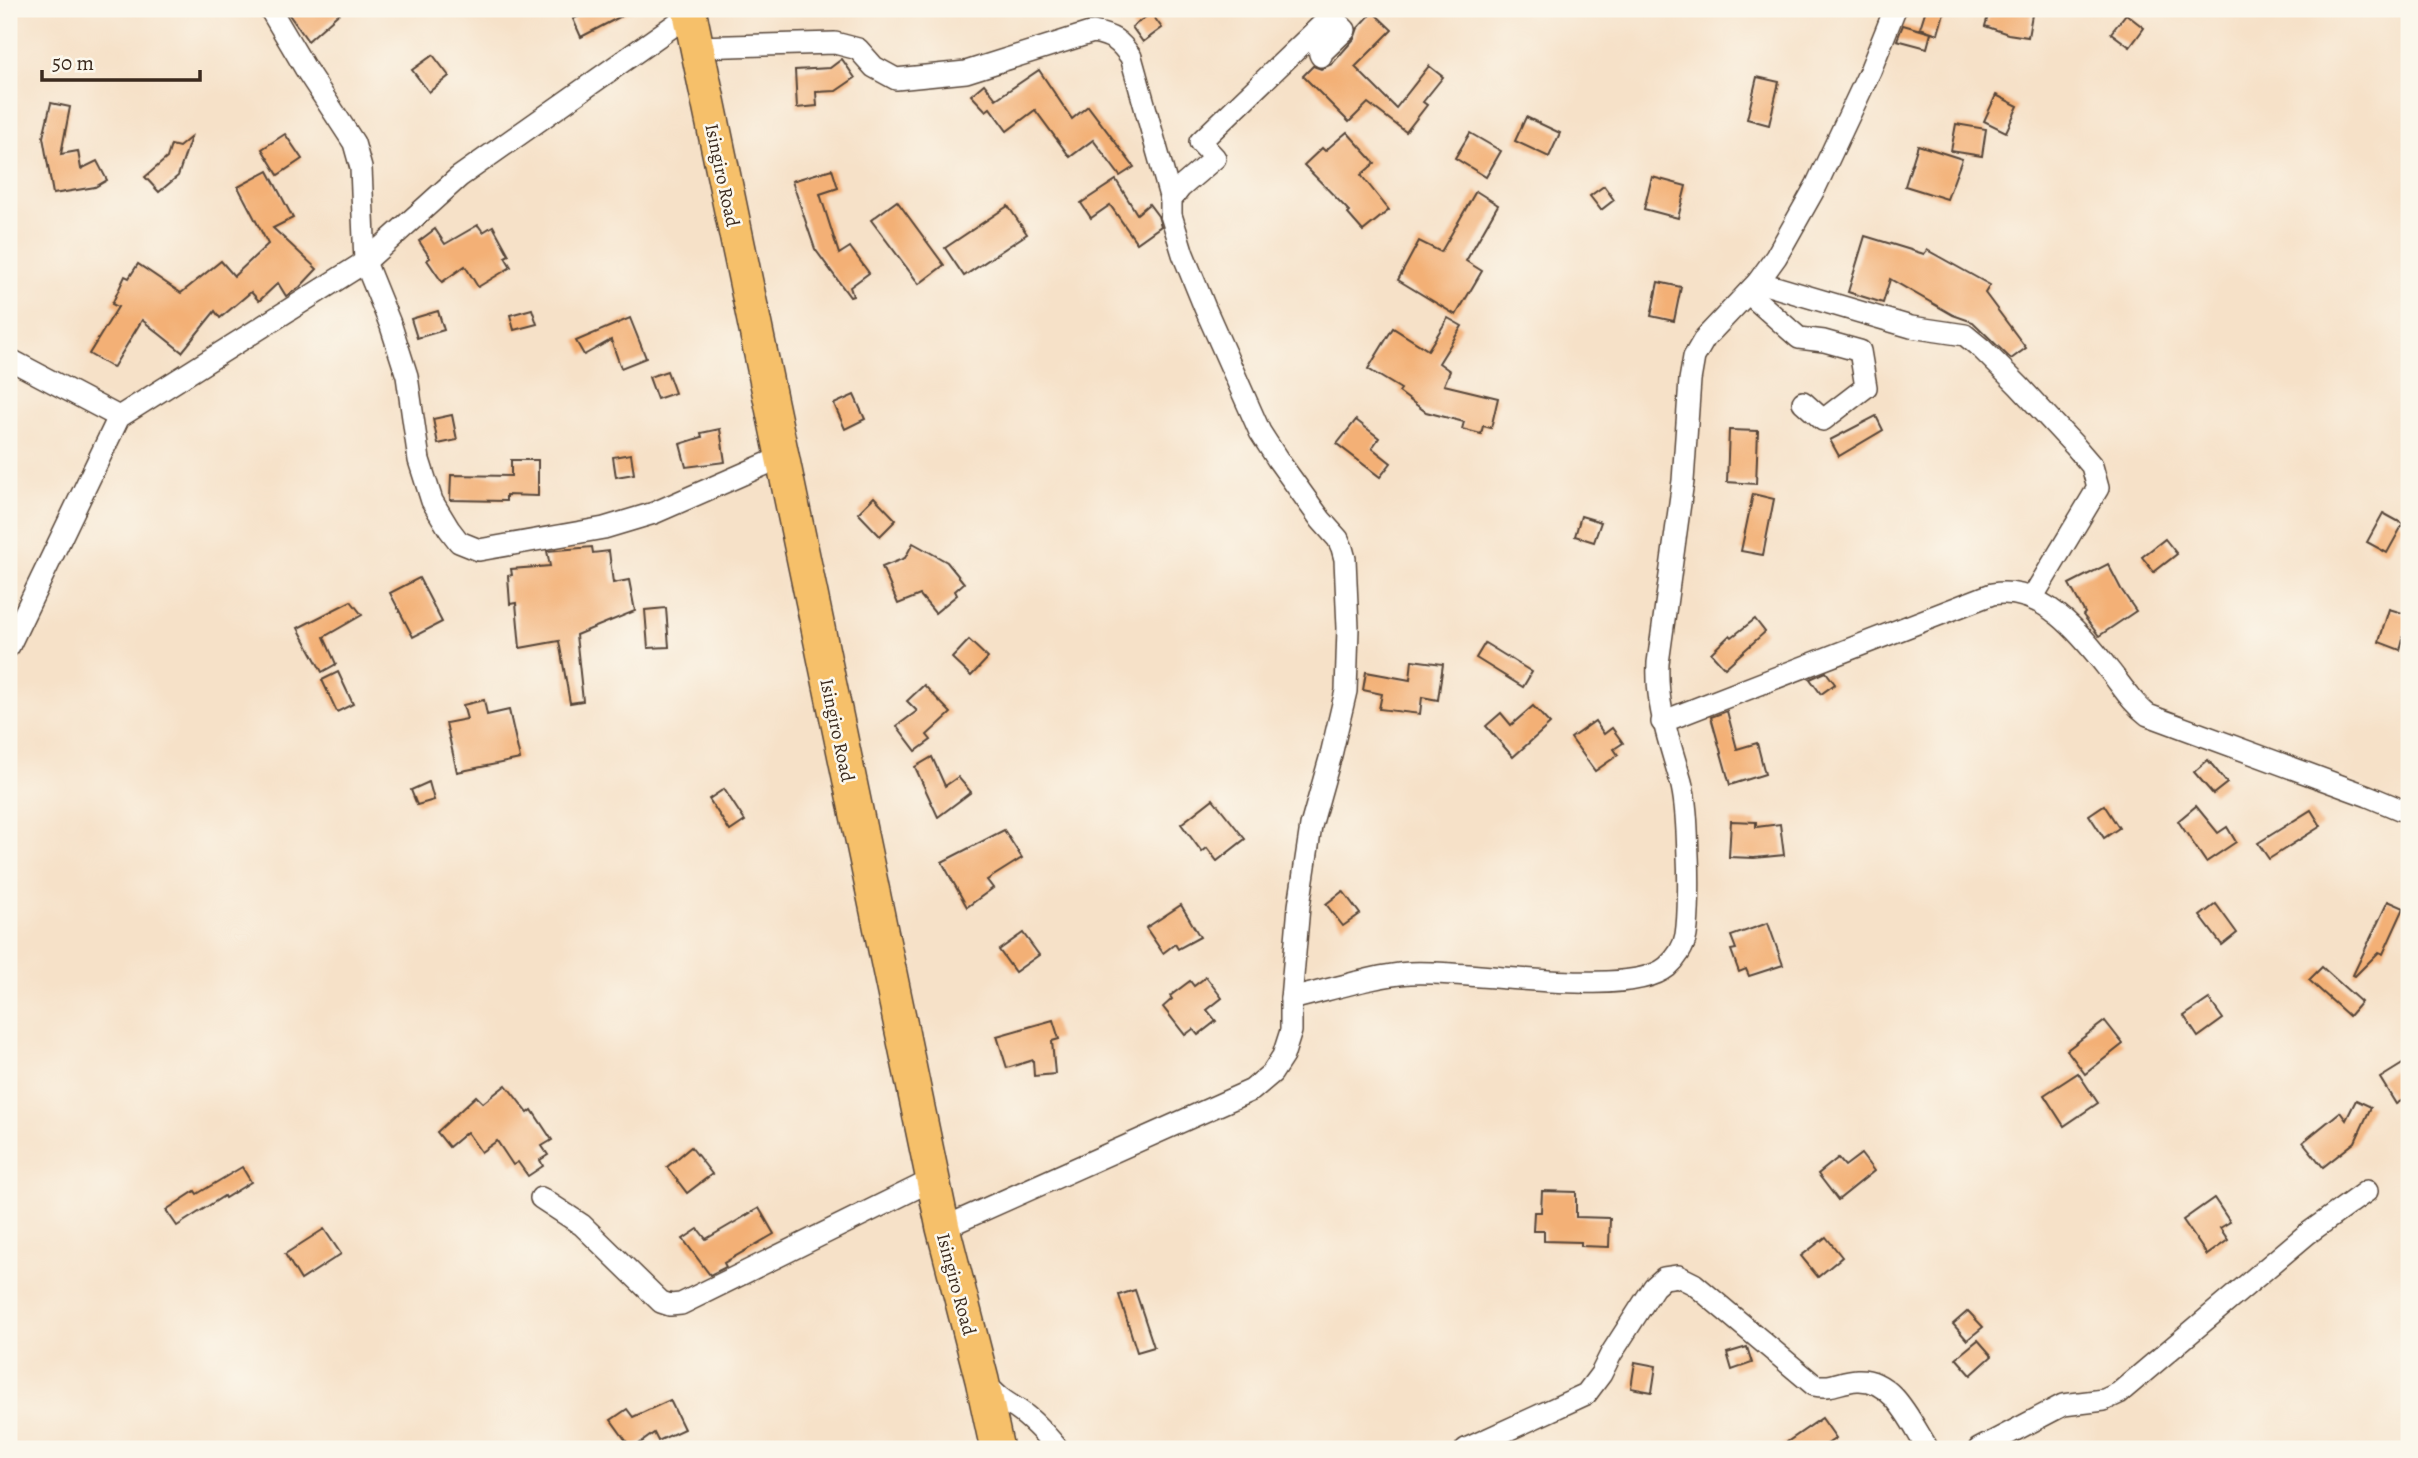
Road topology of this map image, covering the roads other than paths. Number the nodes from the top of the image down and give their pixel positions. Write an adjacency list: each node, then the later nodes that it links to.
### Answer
1 (271, 9): 7 (street)
2 (1895, 9): 8 (street)
3 (689, 11): 4 (main road, Isingiro Road); 7 (street)
4 (696, 47): 6 (street); 12 (main road, Isingiro Road)
5 (1321, 56): 6 (street)
6 (1171, 200): 17 (street)
7 (365, 262): 11 (street); 12 (street)
8 (1753, 287): 10 (street); 13 (street); 15 (street)
9 (9, 359): 11 (street)
10 (1803, 402)
11 (119, 417): 14 (street)
12 (782, 457): 18 (main road, Isingiro Road)
13 (2032, 598): 15 (street); 16 (street)
14 (9, 646)
15 (1662, 722): 17 (street)
16 (2409, 813)
17 (1291, 999): 21 (street)
18 (932, 1180): 20 (street); 21 (main road, Isingiro Road)
19 (2367, 1191): 27 (street)
20 (541, 1198)
21 (943, 1228): 22 (main road, Isingiro Road)
22 (982, 1380): 23 (main road, Isingiro Road); 24 (street)
23 (997, 1449)
24 (1058, 1449)
25 (1466, 1449): 26 (street)
26 (1928, 1449)
27 (1979, 1449)

